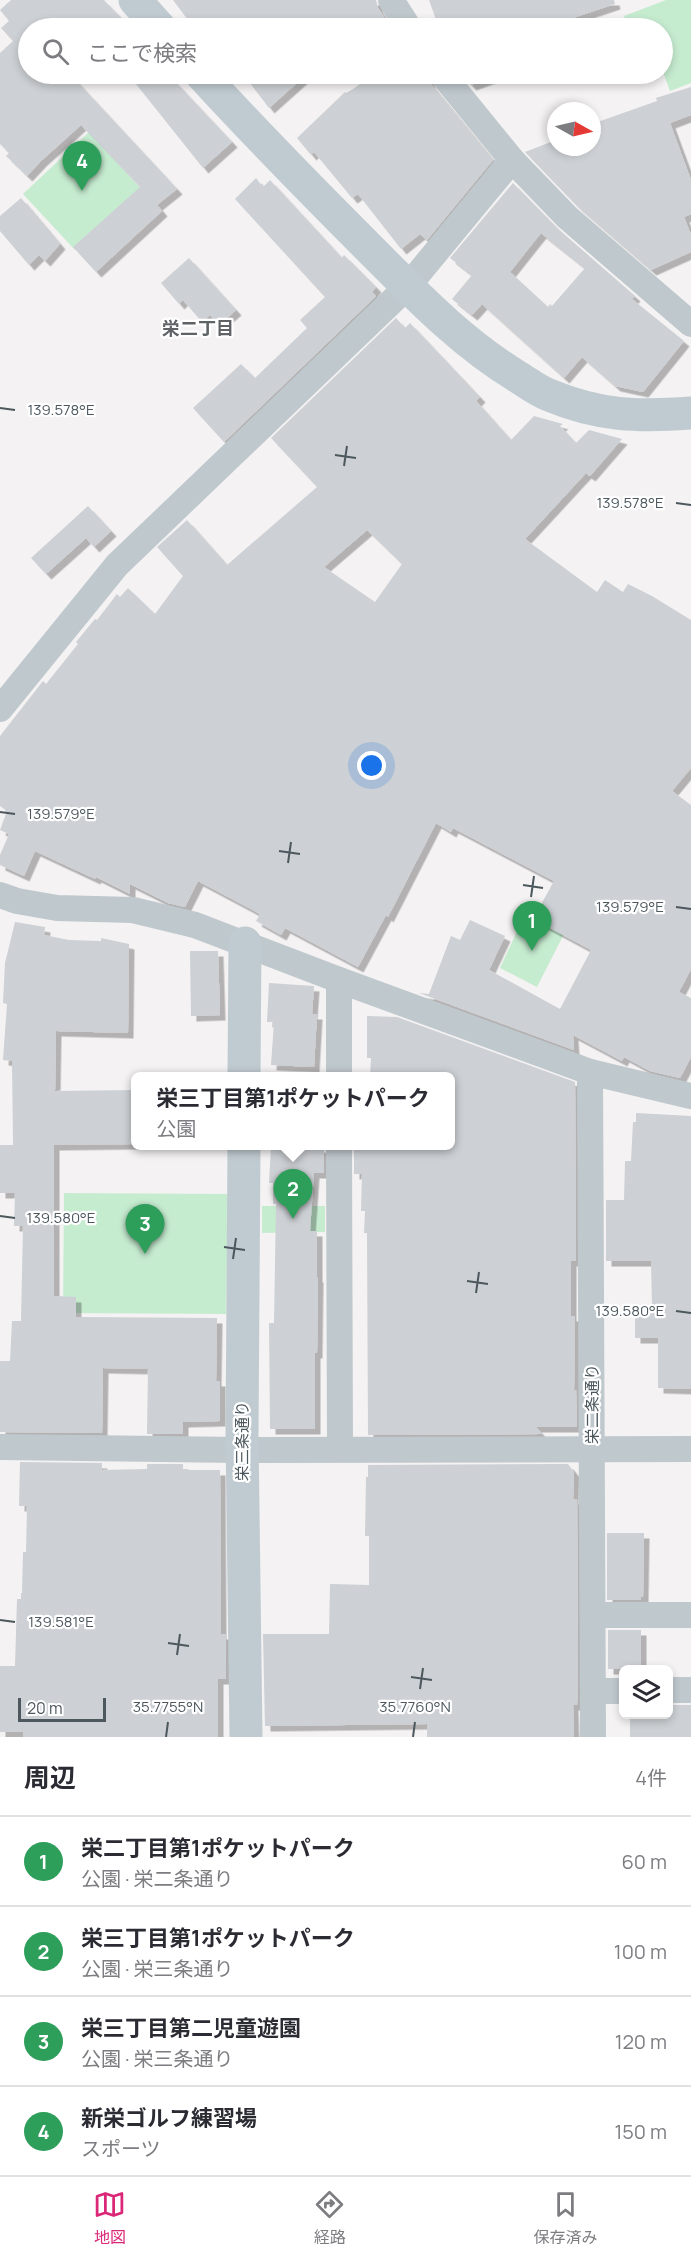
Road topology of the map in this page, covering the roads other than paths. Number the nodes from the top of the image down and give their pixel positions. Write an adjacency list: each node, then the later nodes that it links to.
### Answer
1 (135, 0): 3 (street)
2 (391, 0): 4 (street)
3 (151, 18)
4 (403, 18)
5 (210, 84): 8 (street)
6 (450, 84): 7 (street)
7 (512, 160): 8 (street); 9 (street)
8 (408, 286): 10 (street); 11 (street)
9 (691, 324)
10 (691, 413)
11 (0, 709)
12 (0, 895): 13 (street)
13 (245, 943): 14 (street); 15 (street)
14 (339, 980): 16 (street); 17 (street)
15 (244, 1072)
16 (339, 1072)
17 (590, 1072): 18 (street); 23 (street, 栄二条通り)
18 (691, 1096)
19 (244, 1150): 25 (street, 栄三条通り)
20 (339, 1150): 22 (street)
21 (0, 1447): 25 (street)
22 (340, 1449): 23 (street); 25 (street)
23 (592, 1449): 24 (street); 26 (street, 栄二条通り)
24 (691, 1449)
25 (242, 1450): 32 (street, 栄三条通り)
26 (594, 1615): 27 (street); 30 (street, 栄二条通り)
27 (691, 1615)
28 (673, 1690): 29 (street)
29 (691, 1690)
30 (593, 1691): 31 (street); 33 (street, 栄二条通り)
31 (619, 1691)
32 (246, 1737)
33 (593, 1737)

